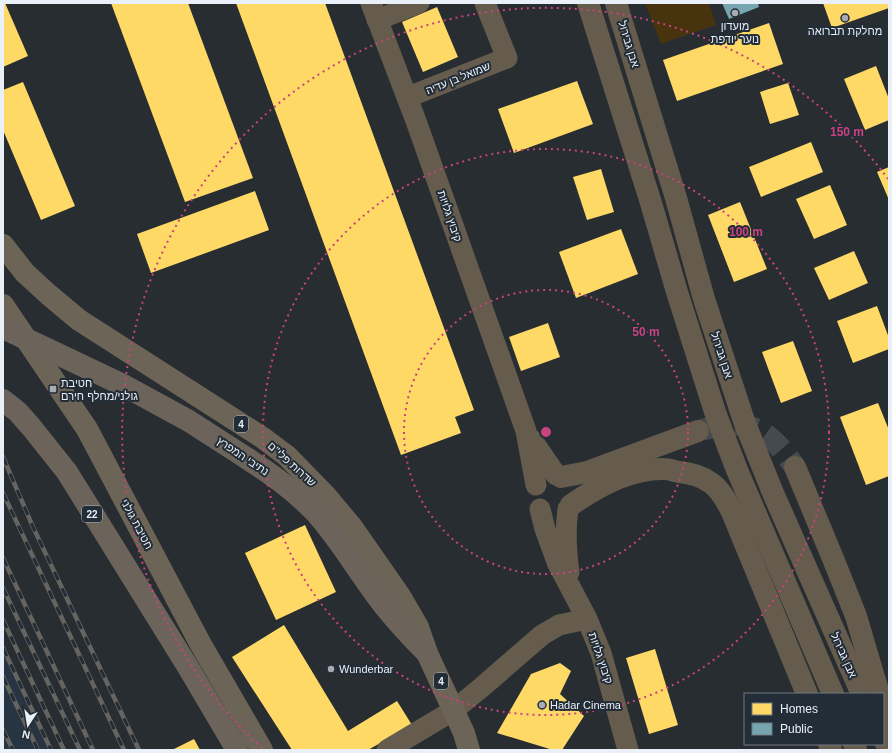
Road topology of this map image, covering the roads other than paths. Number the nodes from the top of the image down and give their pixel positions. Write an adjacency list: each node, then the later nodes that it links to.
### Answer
1 (419, 3): 5 (street)
2 (485, 3): 6 (street, שמואל בן עדיה)
3 (588, 3): 22 (street)
4 (616, 3): 23 (street, אבן גבירול)
5 (374, 12): 6 (street, קיבוץ גלויות)
6 (408, 97): 11 (street, קיבוץ גלויות)
7 (3, 244): 20 (highway, שדרות פלי"ם / 4)
8 (3, 304): 31 (highway, חטיבת גולני)
9 (3, 328): 20 (highway, נתיבי המפרץ, bridge)
10 (3, 400): 30 (highway, 22)
11 (526, 431): 14 (street, קיבוץ גלויות); 15 (street, קיבוץ גלויות)
12 (698, 431): 14 (street)
13 (794, 467): 24 (street)
14 (559, 476): 15 (street); 16 (street)
15 (536, 485): 17 (street)
16 (569, 507): 17 (street); 18 (street, קיבוץ גלויות); 21 (street)
17 (540, 509): 18 (street, קיבוץ גלויות)
18 (573, 593): 19 (street, קיבוץ גלויות)
19 (586, 619): 25 (street); 34 (street, קיבוץ גלויות)
20 (427, 653): 25 (highway, שדרות פלי"ם / 4)
21 (807, 693)
22 (832, 693)
23 (862, 693)
24 (879, 693)
25 (454, 710): 32 (street); 33 (highway, שדרות פלי"ם / 4)
26 (884, 711): 27 (street)
27 (889, 728)
28 (884, 739): 29 (street)
29 (889, 749)
30 (237, 750)
31 (262, 750)
32 (387, 750)
33 (469, 750)
34 (628, 750)

